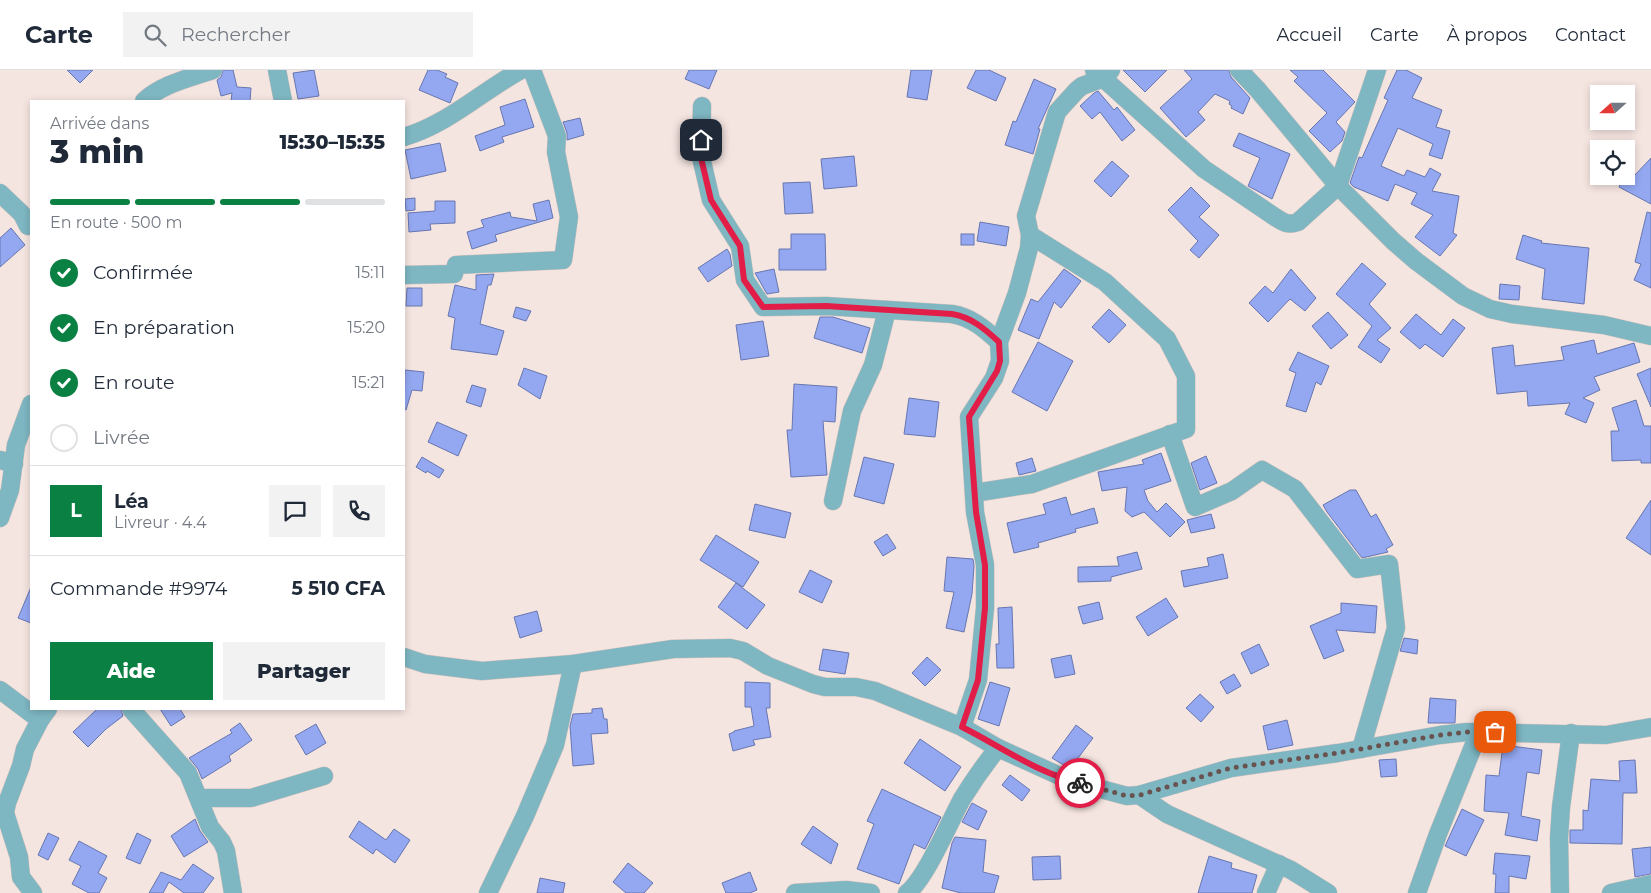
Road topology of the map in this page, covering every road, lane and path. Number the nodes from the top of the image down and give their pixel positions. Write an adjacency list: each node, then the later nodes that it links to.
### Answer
1 (213, 70): 8 (street)
2 (277, 70): 9 (street)
3 (521, 70): 11 (street)
4 (532, 70): 16 (street)
5 (1239, 70): 12 (street)
6 (1377, 70): 12 (street)
7 (1103, 73): 12 (street); 15 (street)
8 (145, 100)
9 (283, 100)
10 (702, 106): 17 (street)
11 (405, 137)
12 (1338, 186): 18 (street)
13 (0, 193): 14 (street)
14 (28, 226)
15 (1030, 235): 19 (street); 21 (street)
16 (405, 275)
17 (887, 310): 19 (street); 24 (street)
18 (1651, 336)
19 (999, 342): 23 (street)
20 (30, 407): 22 (street)
21 (1170, 434): 23 (street); 37 (street)
22 (7, 462): 25 (street)
23 (974, 493): 32 (street)
24 (833, 500)
25 (0, 518)
26 (405, 657): 27 (street)
27 (573, 664): 32 (street); 45 (street)
28 (0, 690): 29 (street)
29 (30, 706)
30 (132, 710): 40 (street)
31 (44, 714): 43 (street)
32 (962, 727): 36 (street)
33 (1651, 727): 35 (street)
34 (1479, 732): 35 (street); 37 (street); 51 (street)
35 (1571, 733): 52 (street)
36 (998, 748): 39 (street); 48 (street)
37 (1361, 749): 39 (street)
38 (324, 776): 40 (street)
39 (1140, 795): 41 (street)
40 (198, 798): 44 (street)
41 (1279, 864): 49 (street); 50 (street)
42 (1651, 884): 53 (street)
43 (34, 893)
44 (233, 893)
45 (488, 893)
46 (795, 893): 47 (street)
47 (871, 893)
48 (907, 893)
49 (1266, 893)
50 (1328, 893)
51 (1417, 893)
52 (1560, 893)
53 (1611, 893)

